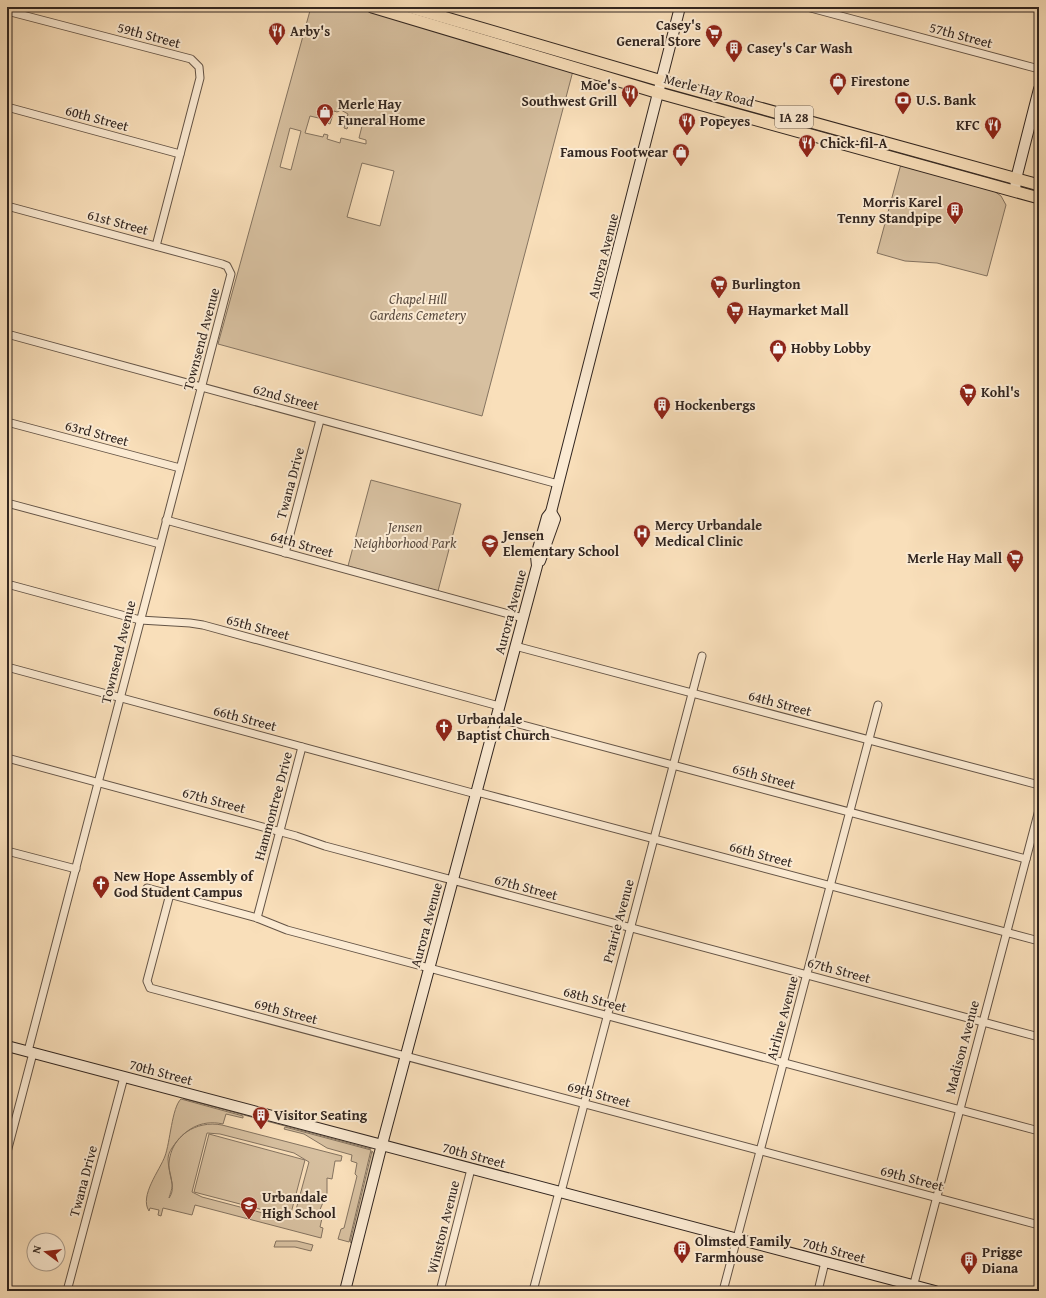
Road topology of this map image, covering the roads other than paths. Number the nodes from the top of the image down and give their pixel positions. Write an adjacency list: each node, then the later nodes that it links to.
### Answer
1 (372, 7): 9 (main road, Merle Hay Road / IA 28)
2 (409, 7): 7 (main road, Merle Hay Road / IA 28)
3 (680, 7): 7 (street, Aurora Avenue)
4 (807, 7): 6 (street, 57th Street)
5 (7, 11): 11 (street, 59th Street)
6 (1039, 69)
7 (662, 81): 9 (street, Aurora Avenue); 12 (main road, Merle Hay Road / IA 28)
8 (1039, 89): 12 (street)
9 (659, 93): 14 (main road, Merle Hay Road / IA 28); 24 (street, Aurora Avenue)
10 (7, 107): 11 (street, 60th Street)
11 (180, 154): 17 (street)
12 (1016, 179): 13 (main road, Merle Hay Road / IA 28); 14 (street)
13 (1039, 185)
14 (1015, 191): 15 (main road, Merle Hay Road / IA 28)
15 (1039, 198)
16 (7, 206): 17 (street, 61st Street)
17 (156, 246): 18 (street, 61st Street)
18 (222, 264): 20 (street, Townsend Avenue)
19 (7, 334): 20 (street, 62nd Street)
20 (202, 388): 21 (street, 62nd Street); 23 (street, Townsend Avenue)
21 (320, 420): 24 (street, 62nd Street); 28 (street, Twana Drive)
22 (7, 422): 23 (street, 63rd Street)
23 (180, 468): 26 (street, Townsend Avenue)
24 (558, 484): 30 (street, Aurora Avenue)
25 (7, 503): 27 (street)
26 (166, 520): 27 (street, Townsend Avenue); 28 (street, 64th Street)
27 (160, 544): 31 (street, Townsend Avenue)
28 (285, 553): 30 (street, 64th Street)
29 (7, 584): 31 (street, 65th Street)
30 (523, 618): 32 (street, Aurora Avenue)
31 (140, 620): 36 (street, Townsend Avenue); 38 (street, 65th Street)
32 (515, 646): 35 (street, 64th Street); 38 (street, Aurora Avenue)
33 (702, 656): 35 (street, Prairie Avenue)
34 (7, 667): 36 (street, 66th Street)
35 (692, 693): 40 (street, 64th Street); 43 (street, Prairie Avenue)
36 (120, 698): 41 (street, 66th Street); 44 (street, Townsend Avenue)
37 (878, 705): 40 (street, Airline Avenue)
38 (499, 706): 39 (street, Aurora Avenue)
39 (496, 718): 43 (street, 65th Street); 46 (street, Aurora Avenue)
40 (869, 740): 45 (street, 64th Street); 48 (street, Airline Avenue)
41 (302, 747): 46 (street, 66th Street); 49 (street, Hammontree Drive)
42 (7, 758): 44 (street, 67th Street)
43 (673, 766): 48 (street, 65th Street); 50 (street, Prairie Avenue)
44 (99, 782): 49 (street, 67th Street); 53 (street, Townsend Avenue)
45 (1039, 785)
46 (476, 793): 50 (street, 66th Street); 54 (street, Aurora Avenue)
47 (1039, 810): 52 (street, Madison Avenue)
48 (850, 812): 52 (street, 65th Street); 55 (street, Airline Avenue)
49 (280, 832): 54 (street, 67th Street); 58 (street, Hammontree Drive)
50 (654, 839): 55 (street, 66th Street); 59 (street, Prairie Avenue)
51 (7, 851): 53 (street)
52 (1026, 859): 60 (street, Madison Avenue)
53 (76, 869): 68 (street, Townsend Avenue)
54 (453, 881): 59 (street, 67th Street); 62 (street, Aurora Avenue)
55 (830, 886): 60 (street, 66th Street); 63 (street, Airline Avenue)
56 (146, 888): 57 (street, 68th Street)
57 (170, 894): 58 (street, 68th Street); 69 (street, 69th Street)
58 (257, 918): 62 (street, 68th Street)
59 (630, 928): 63 (street, 67th Street); 64 (street, Prairie Avenue)
60 (1007, 932): 61 (street, 66th Street); 65 (street, Madison Avenue)
61 (1039, 941)
62 (429, 968): 64 (street, 68th Street); 69 (street, Aurora Avenue)
63 (807, 975): 65 (street, 67th Street); 70 (street, Airline Avenue)
64 (607, 1016): 70 (street, 68th Street); 72 (street, Prairie Avenue)
65 (983, 1022): 66 (street, 67th Street); 73 (street, Madison Avenue)
66 (1039, 1037)
67 (7, 1046): 68 (street, 70th Street)
68 (30, 1052): 71 (street, 70th Street); 75 (street, Townsend Avenue)
69 (406, 1056): 72 (street, 69th Street); 76 (street, Aurora Avenue)
70 (784, 1063): 73 (street, 68th Street); 77 (street, Airline Avenue)
71 (124, 1077): 76 (street, 70th Street); 86 (street, Twana Drive)
72 (584, 1104): 77 (street, 69th Street); 80 (street, Prairie Avenue)
73 (960, 1110): 74 (street, 68th Street); 81 (street, Madison Avenue)
74 (1039, 1131)
75 (9, 1137): 78 (street, Townsend Avenue)
76 (382, 1145): 79 (street, 70th Street); 87 (street, Aurora Avenue)
77 (761, 1150): 81 (street, 69th Street); 83 (street, Airline Avenue)
78 (7, 1152)
79 (471, 1169): 80 (street, 70th Street); 88 (street, Winston Avenue)
80 (560, 1192): 83 (street, 70th Street); 89 (street, Prairie Avenue)
81 (937, 1198): 82 (street, 69th Street); 85 (street, Madison Avenue)
82 (1039, 1225)
83 (737, 1239): 84 (street, 70th Street); 90 (street, Airline Avenue)
84 (825, 1262): 85 (street, 70th Street); 91 (street)
85 (913, 1288): 92 (street, 70th Street)
86 (67, 1291)
87 (345, 1291)
88 (440, 1291)
89 (533, 1291)
90 (723, 1291)
91 (818, 1291)
92 (935, 1291)

